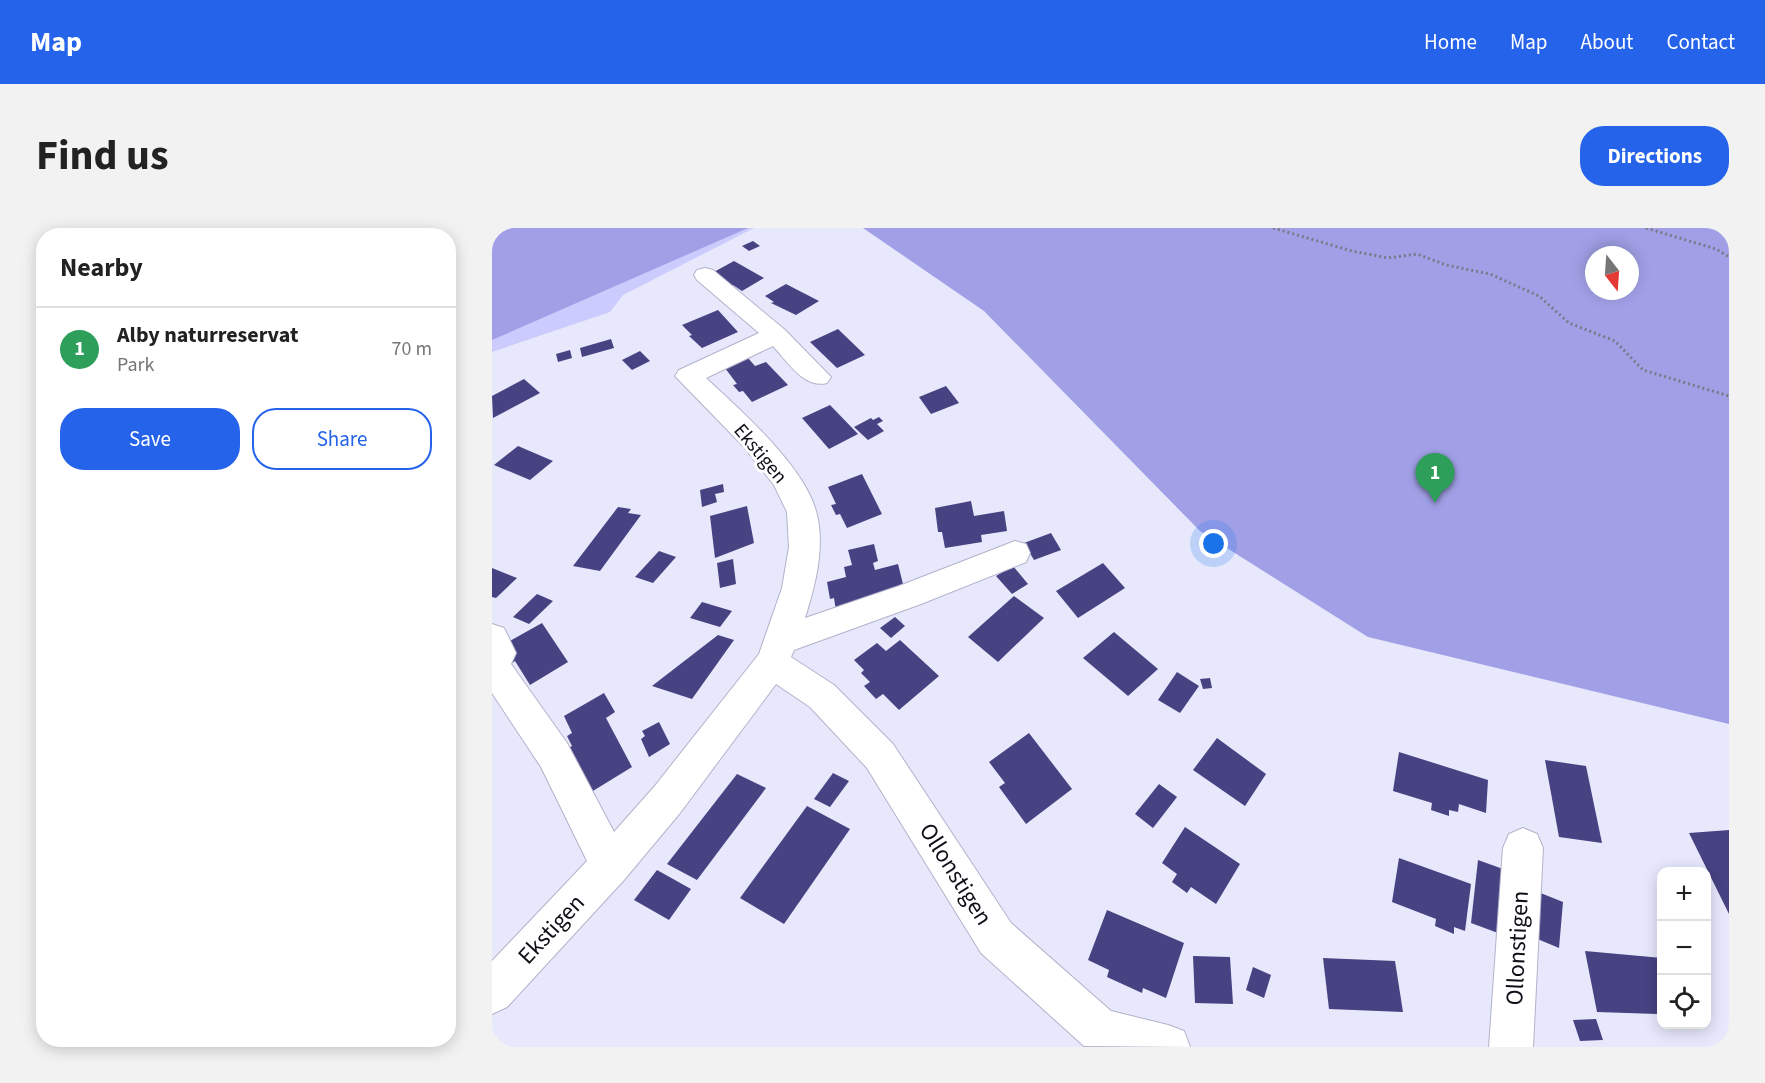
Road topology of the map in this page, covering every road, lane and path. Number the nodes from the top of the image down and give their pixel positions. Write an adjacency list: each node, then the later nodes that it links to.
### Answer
1 (1273, 228): 7 (path)
2 (1646, 228): 3 (path)
3 (1729, 257)
4 (705, 275): 5 (street)
5 (776, 335): 6 (street); 10 (street, Ekstigen)
6 (818, 377)
7 (1729, 396)
8 (1015, 553): 10 (street)
9 (492, 638): 12 (street)
10 (777, 651): 12 (street, Ekstigen); 14 (street, Ollonstigen)
11 (1523, 848): 15 (street, Ollonstigen)
12 (610, 866): 13 (street, Ekstigen)
13 (492, 992)
14 (1168, 1047)
15 (1511, 1047)

